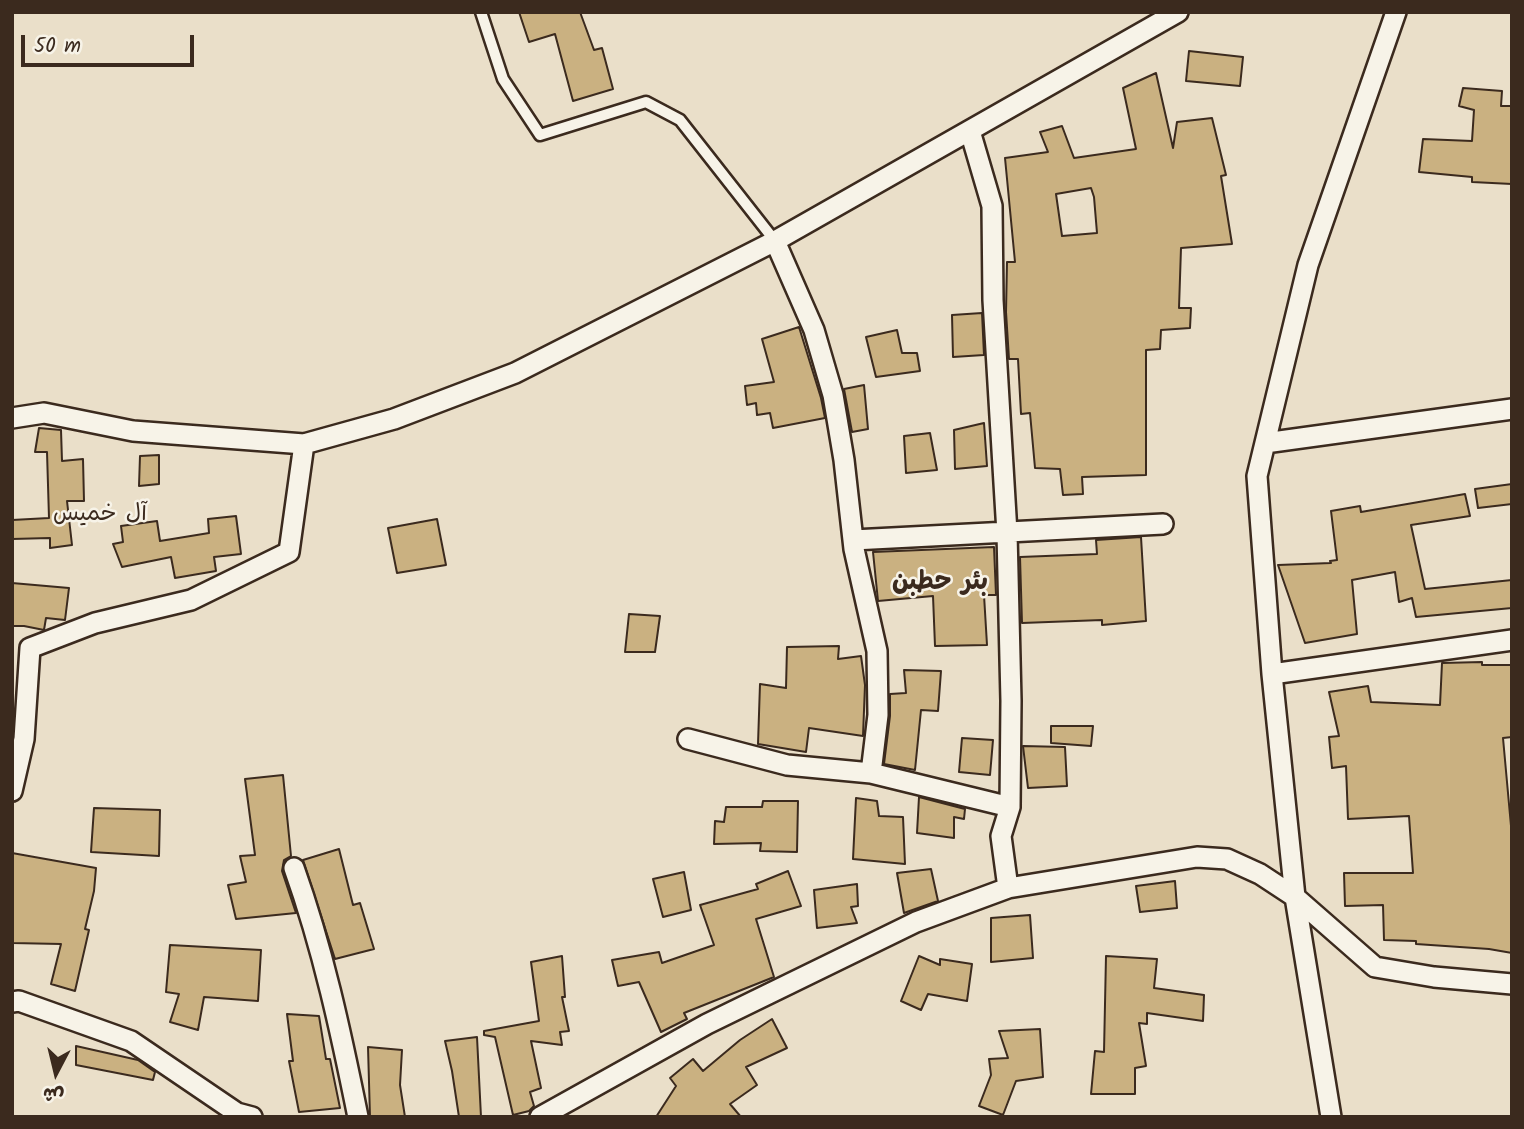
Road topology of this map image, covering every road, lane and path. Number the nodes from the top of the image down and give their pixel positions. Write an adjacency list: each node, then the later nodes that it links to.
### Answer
1 (481, 12): 5 (lane)
2 (1178, 12): 4 (street)
3 (1396, 12): 8 (street)
4 (970, 131): 5 (street); 11 (street)
5 (775, 241): 9 (street); 12 (street)
6 (1512, 410): 8 (street)
7 (12, 418): 9 (street)
8 (1265, 443): 14 (street)
9 (304, 444): 17 (street)
10 (1163, 524): 11 (street)
11 (1007, 533): 12 (street); 18 (street)
12 (853, 540): 16 (street)
13 (1512, 640): 14 (street)
14 (1272, 674): 21 (street)
15 (688, 739): 16 (street)
16 (871, 773): 18 (street)
17 (12, 791)
18 (1010, 807): 20 (street)
19 (294, 868): 25 (street)
20 (1008, 888): 21 (street); 26 (street)
21 (1295, 897): 22 (street); 27 (street)
22 (1512, 984)
23 (12, 1002): 24 (street)
24 (251, 1117)
25 (358, 1117)
26 (540, 1117)
27 (1331, 1117)

